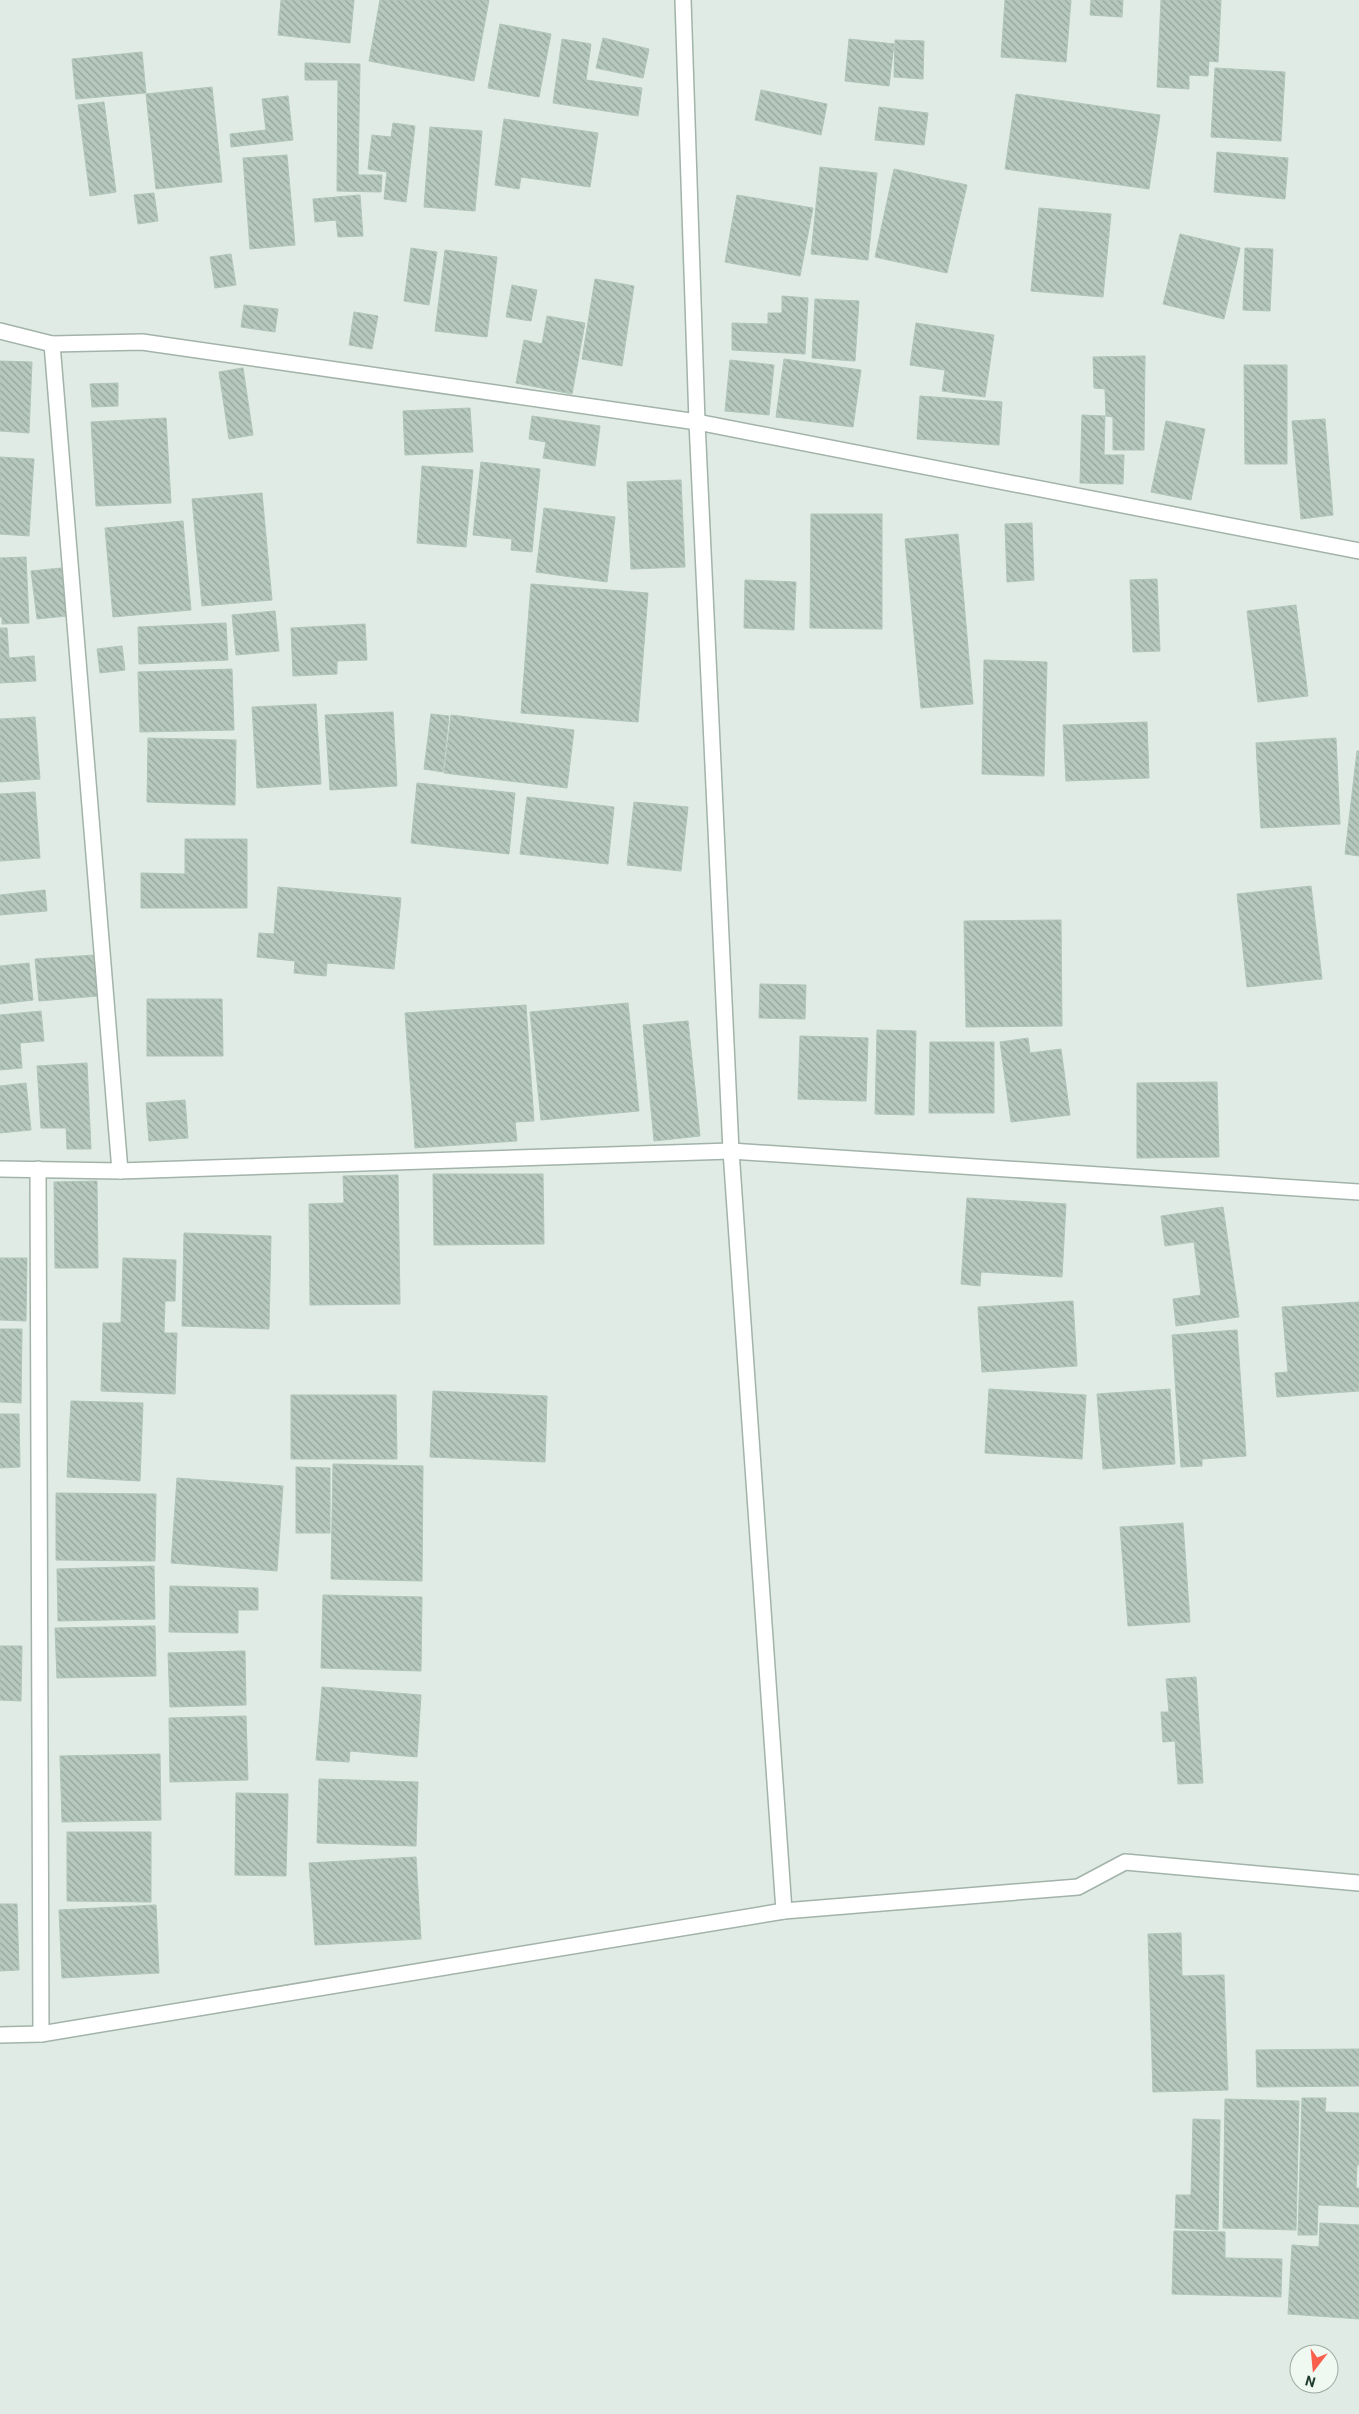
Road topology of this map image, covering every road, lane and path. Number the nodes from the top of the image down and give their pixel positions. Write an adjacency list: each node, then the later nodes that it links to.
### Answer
1 (682, 0): 4 (street)
2 (0, 331): 3 (street)
3 (52, 344): 4 (street); 9 (street)
4 (697, 422): 5 (street); 6 (street)
5 (1359, 551)
6 (731, 1150): 9 (street); 10 (street); 12 (street)
7 (0, 1169): 8 (street)
8 (38, 1169): 9 (street); 14 (street)
9 (120, 1170)
10 (1359, 1192)
11 (1359, 1883): 12 (street)
12 (784, 1911): 14 (street)
13 (0, 2034): 14 (street)
14 (41, 2034)

